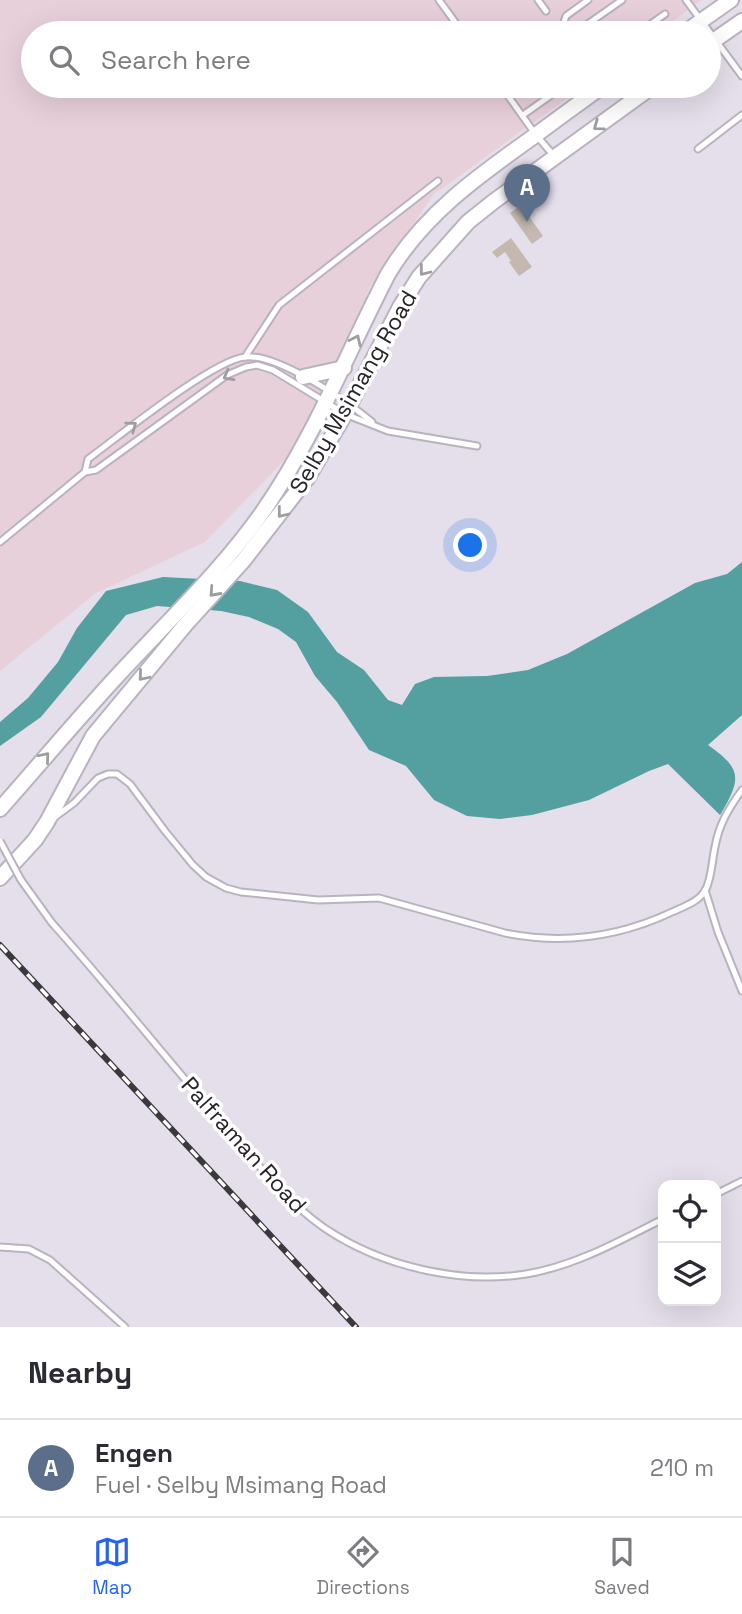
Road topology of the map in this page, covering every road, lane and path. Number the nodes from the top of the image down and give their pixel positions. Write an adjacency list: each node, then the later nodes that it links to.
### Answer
1 (439, 0): 10 (lane)
2 (538, 0): 7 (lane)
3 (588, 0): 11 (lane)
4 (622, 0): 12 (lane)
5 (686, 0): 14 (lane)
6 (732, 0): 15 (main road)
7 (546, 11)
8 (665, 14): 13 (lane)
9 (742, 20): 16 (main road)
10 (454, 21)
11 (564, 21)
12 (592, 21)
13 (655, 21)
14 (701, 21)
15 (703, 21)
16 (721, 35)
17 (721, 52): 18 (lane)
18 (742, 76)
19 (510, 98): 23 (lane)
20 (547, 98): 23 (lane)
21 (587, 98): 25 (main road, Selby Msimang Road)
22 (636, 98): 27 (main road, Selby Msimang Road, one-way to 27)
23 (523, 115): 25 (lane)
24 (742, 115): 26 (lane)
25 (536, 135): 27 (lane); 30 (main road, Selby Msimang Road, one-way to 25)
26 (698, 149)
27 (555, 157): 32 (main road, Selby Msimang Road, one-way to 32)
28 (438, 181): 29 (lane)
29 (245, 356): 31 (lane); 35 (lane, one-way to 29)
30 (344, 368): 31 (main road); 32 (main road, Selby Msimang Road)
31 (303, 377): 32 (lane)
32 (338, 404): 33 (lane); 33 (lane); 35 (lane, one-way to 35); 37 (main road, Selby Msimang Road); 37 (main road, Selby Msimang Road, one-way to 37)
33 (377, 425): 34 (lane)
34 (477, 446)
35 (85, 472): 36 (lane)
36 (0, 542)
37 (180, 620): 39 (main road, Selby Msimang Road, one-way to 37); 40 (main road, Selby Msimang Road, one-way to 40)
38 (742, 790): 43 (lane)
39 (0, 809)
40 (47, 822): 42 (main road, Selby Msimang Road); 43 (lane)
41 (0, 841): 47 (lane, Palframan Road, bridge)
42 (0, 878)
43 (705, 890): 44 (lane)
44 (742, 991)
45 (742, 1181): 46 (lane)
46 (721, 1192)
47 (658, 1221)
48 (0, 1247): 49 (lane)
49 (125, 1327)

